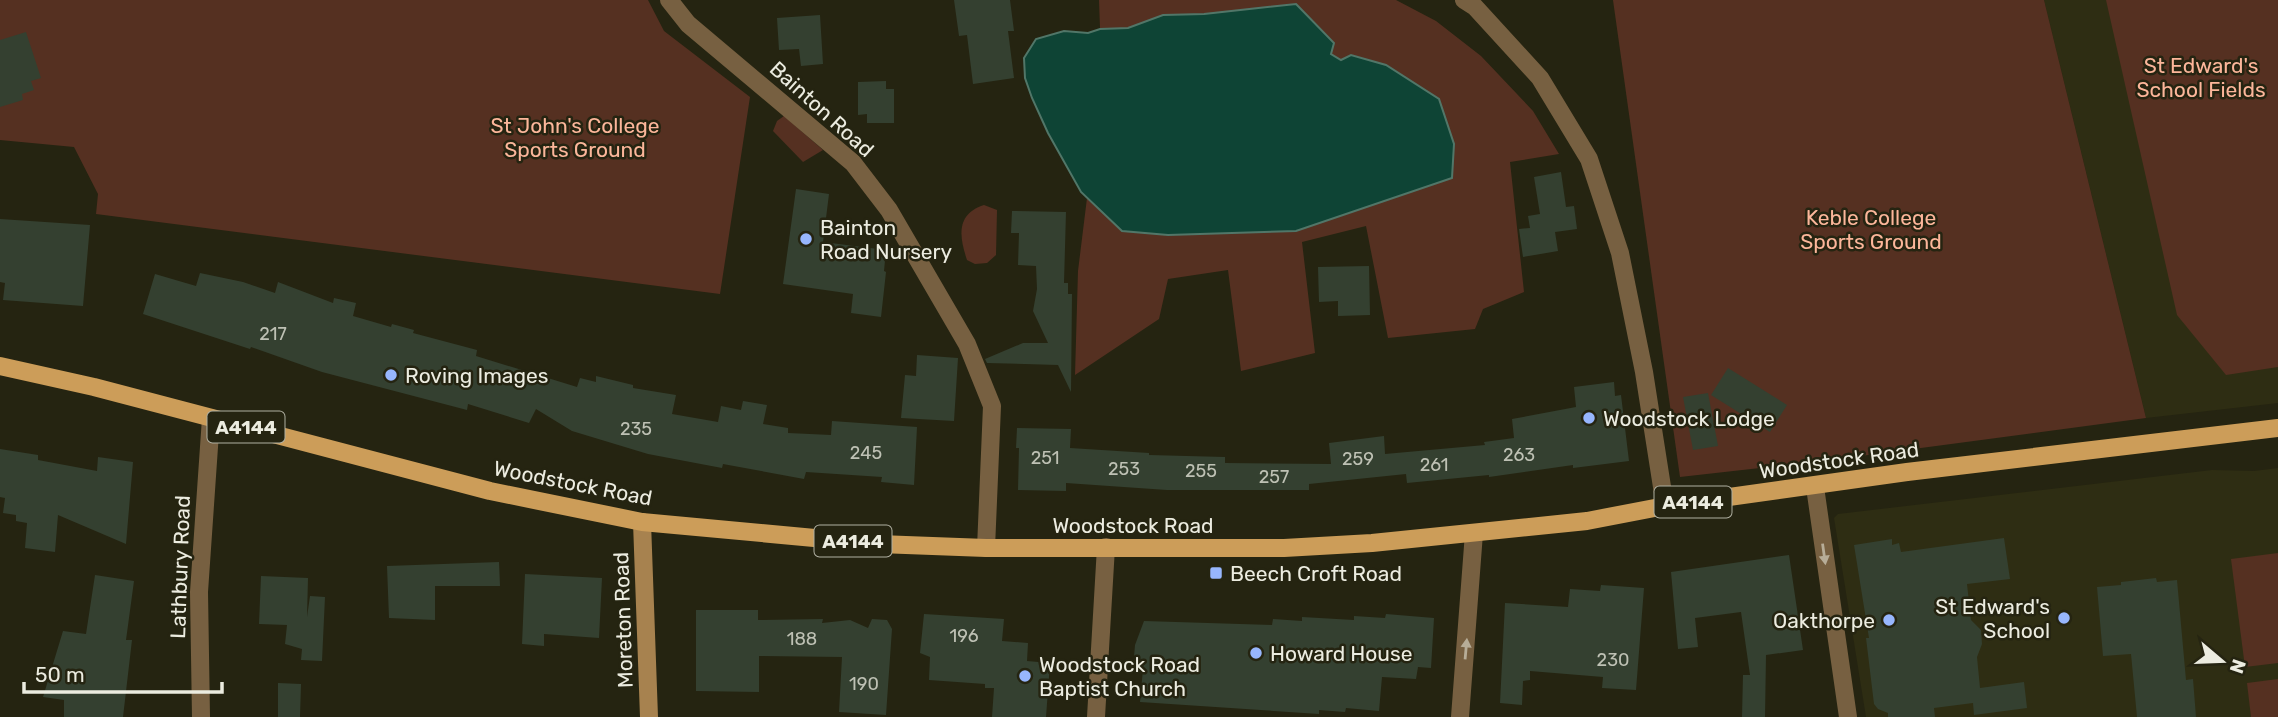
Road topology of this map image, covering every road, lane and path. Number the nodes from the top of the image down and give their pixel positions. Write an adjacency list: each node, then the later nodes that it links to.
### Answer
1 (669, 0): 11 (street, Bainton Road)
2 (1464, 0): 7 (street)
3 (0, 366): 4 (main road, Woodstock Road / A4144)
4 (211, 418): 8 (main road, Woodstock Road / A4144); 12 (street, Lathbury Road)
5 (2278, 428): 6 (main road, Woodstock Road / A4144)
6 (1815, 487): 7 (main road, Woodstock Road / A4144); 16 (street, one-way to 16)
7 (1665, 506): 9 (main road, Woodstock Road / A4144)
8 (642, 522): 11 (main road, Woodstock Road / A4144); 13 (main road, Moreton Road)
9 (1474, 533): 10 (main road, Woodstock Road / A4144); 15 (street, one-way to 9)
10 (1107, 547): 11 (main road, Woodstock Road / A4144); 14 (street)
11 (986, 548)
12 (201, 717)
13 (649, 717)
14 (1096, 717)
15 (1460, 717)
16 (1848, 717)

